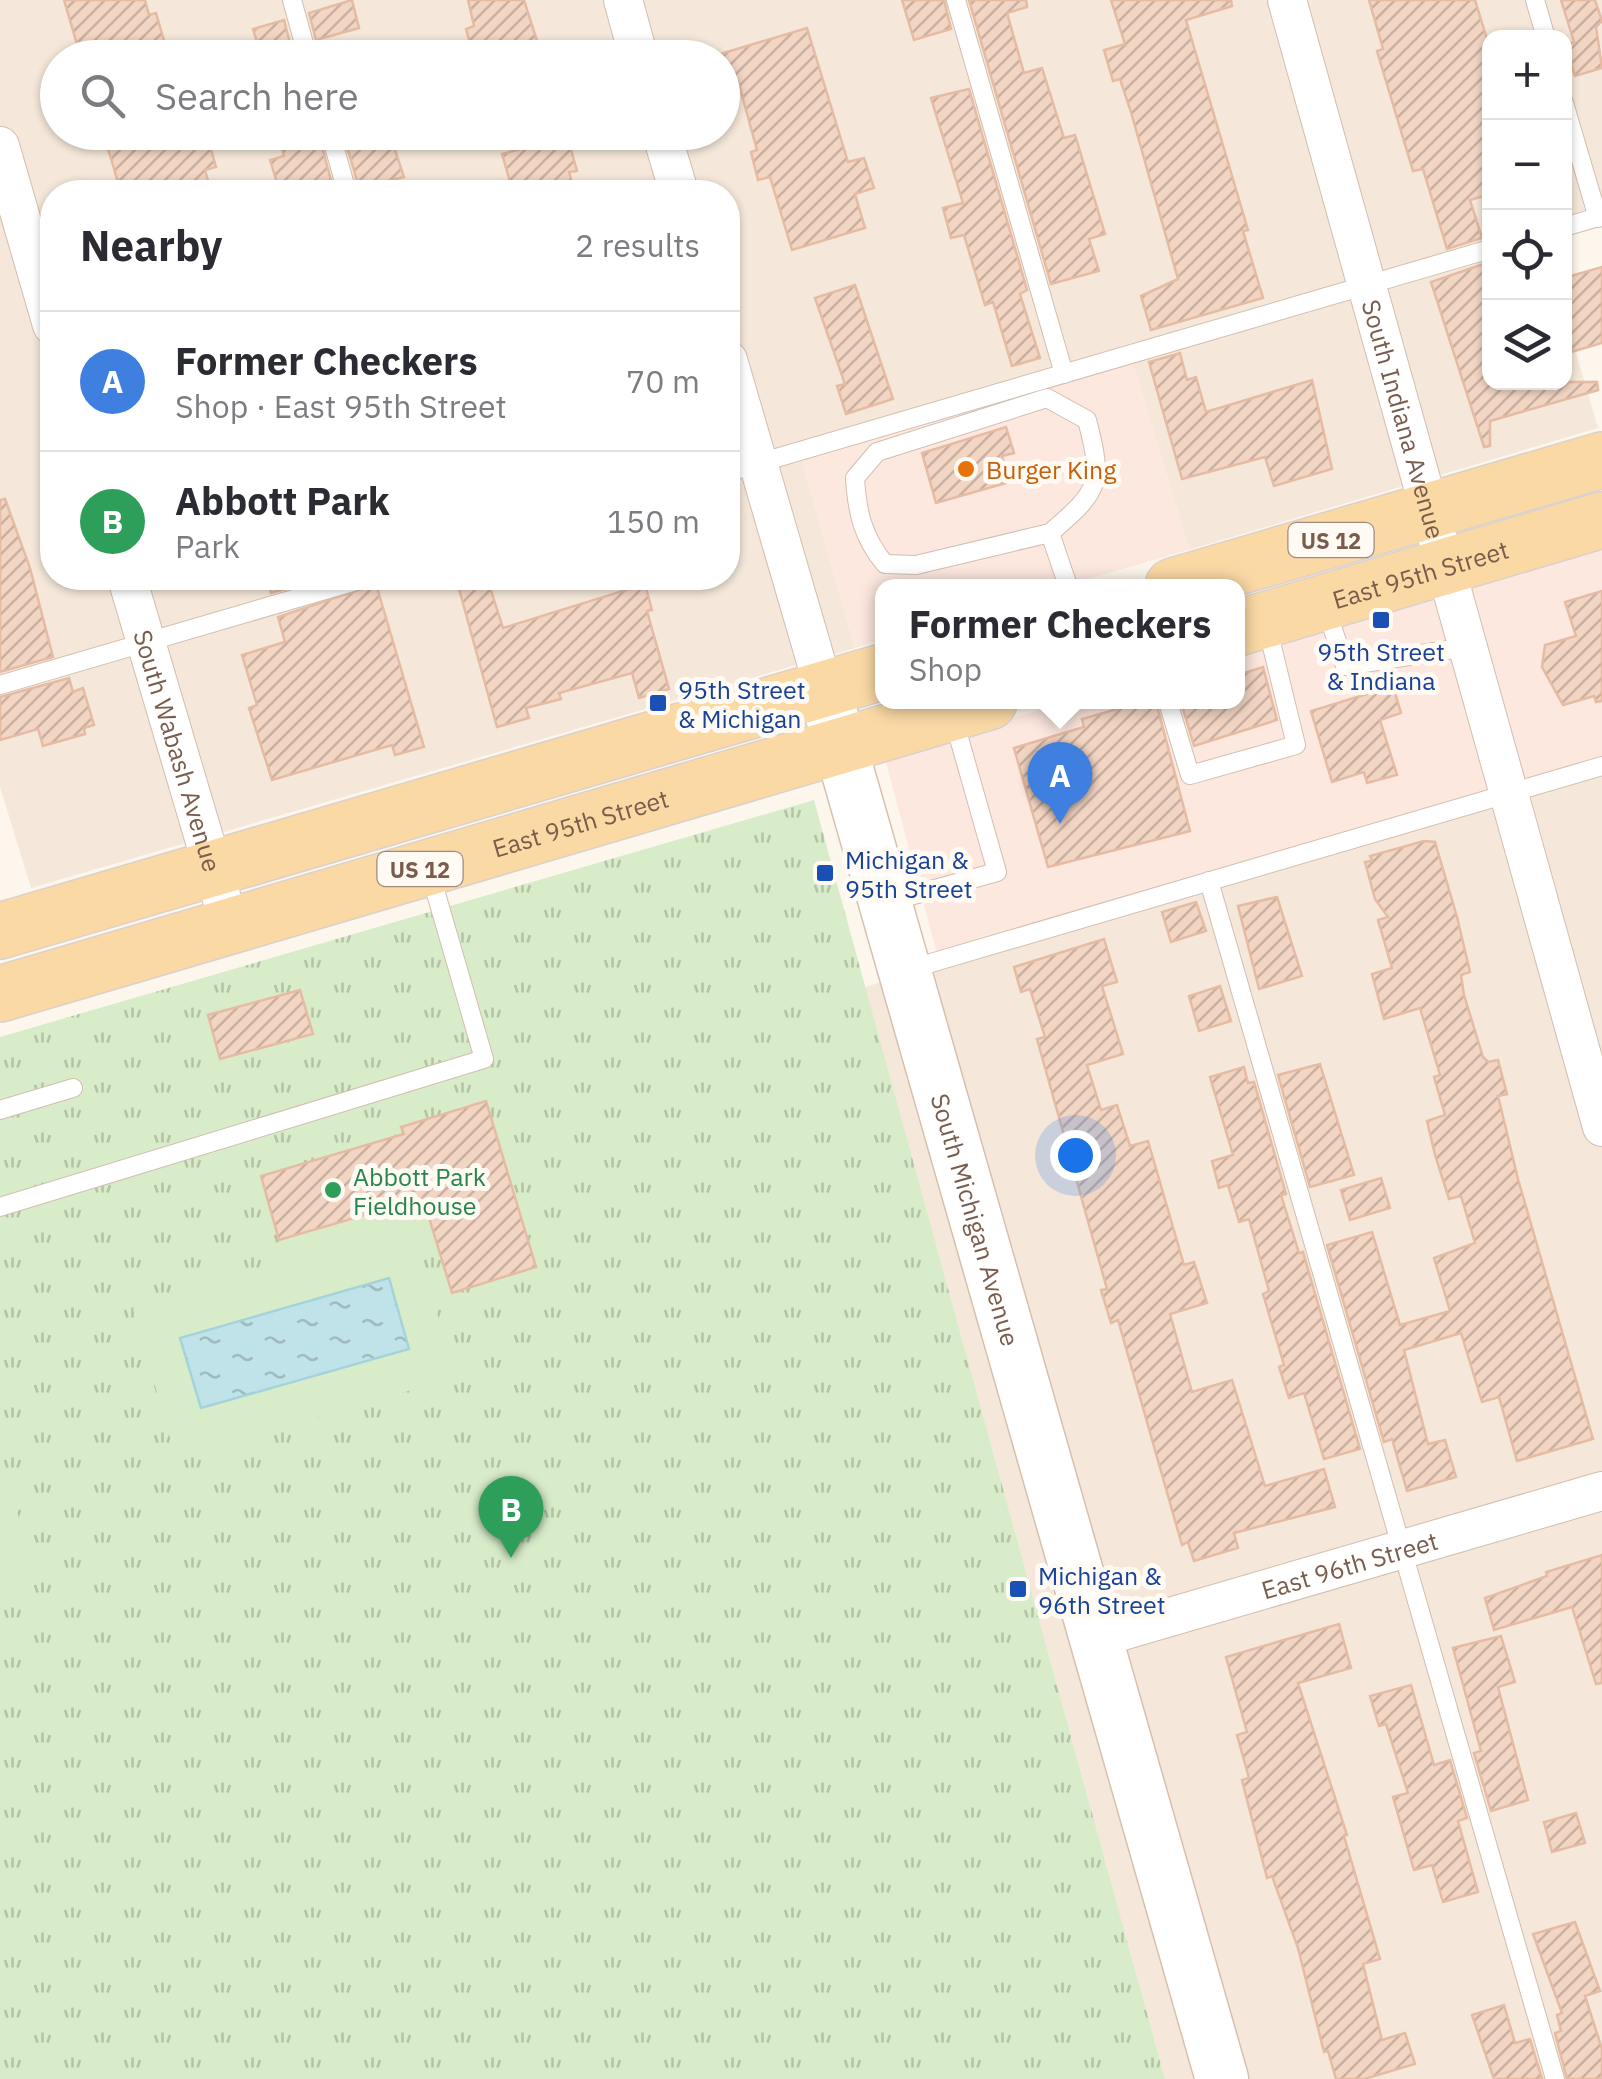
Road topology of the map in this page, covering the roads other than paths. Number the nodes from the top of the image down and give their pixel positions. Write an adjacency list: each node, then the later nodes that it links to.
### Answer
1 (292, 0): 7 (lane)
2 (622, 0): 8 (street)
3 (956, 0): 20 (lane)
4 (1288, 0): 19 (street, South Indiana Avenue)
5 (1535, 0): 6 (lane)
6 (1544, 30)
7 (303, 40)
8 (634, 40)
9 (1569, 120): 15 (lane)
10 (0, 146): 18 (street)
11 (335, 150): 13 (lane)
12 (666, 150): 14 (street)
13 (344, 180)
14 (675, 180)
15 (1600, 217): 16 (lane)
16 (1572, 226)
17 (1482, 251): 19 (lane)
18 (40, 284)
19 (1369, 284): 20 (lane); 23 (street, South Indiana Avenue)
20 (1064, 374): 22 (lane)
21 (1602, 460): 23 (main road, US 12)
22 (743, 468): 37 (street, South Michigan Avenue)
23 (1430, 511): 26 (street, South Indiana Avenue); 28 (main road, US 12)
24 (1602, 520): 26 (main road, East 95th Street / US 12)
25 (1050, 533): 25 (lane); 27 (lane)
26 (1445, 567): 31 (main road, East 95th Street / US 12); 34 (street, South Indiana Avenue)
27 (1066, 579)
28 (1196, 579)
29 (131, 590): 33 (street, South Wabash Avenue)
30 (325, 590): 33 (lane)
31 (1325, 603): 32 (main road, East 95th Street / US 12); 34 (lane)
32 (1251, 624): 40 (lane)
33 (146, 642): 36 (lane); 45 (street, South Wabash Avenue)
34 (1467, 647): 43 (street, South Indiana Avenue)
35 (875, 674): 37 (main road, US 12)
36 (0, 685)
37 (824, 689): 41 (main road, South Michigan Avenue); 45 (main road, US 12)
38 (963, 709): 41 (main road, East 95th Street / US 12)
39 (970, 709): 47 (lane)
40 (1170, 709)
41 (841, 746): 44 (main road, East 95th Street / US 12); 47 (main road, South Michigan Avenue)
42 (1602, 766): 43 (lane)
43 (1508, 793): 46 (lane); 54 (street, South Indiana Avenue)
44 (429, 867): 48 (main road, East 95th Street / US 12); 55 (lane)
45 (213, 869): 48 (street, South Wabash Avenue); 49 (main road, US 12)
46 (1209, 881): 50 (lane); 57 (lane)
47 (888, 902): 50 (main road, South Michigan Avenue)
48 (230, 926): 51 (main road, East 95th Street / US 12)
49 (0, 932)
50 (907, 970): 58 (main road, South Michigan Avenue)
51 (0, 994)
52 (73, 1088): 53 (lane)
53 (0, 1110)
54 (1602, 1127)
55 (0, 1207)
56 (1602, 1492): 57 (street, East 96th Street)
57 (1402, 1550): 58 (street, East 96th Street); 60 (lane)
58 (1098, 1638): 59 (main road, South Michigan Avenue)
59 (1222, 2079)
60 (1555, 2079)

